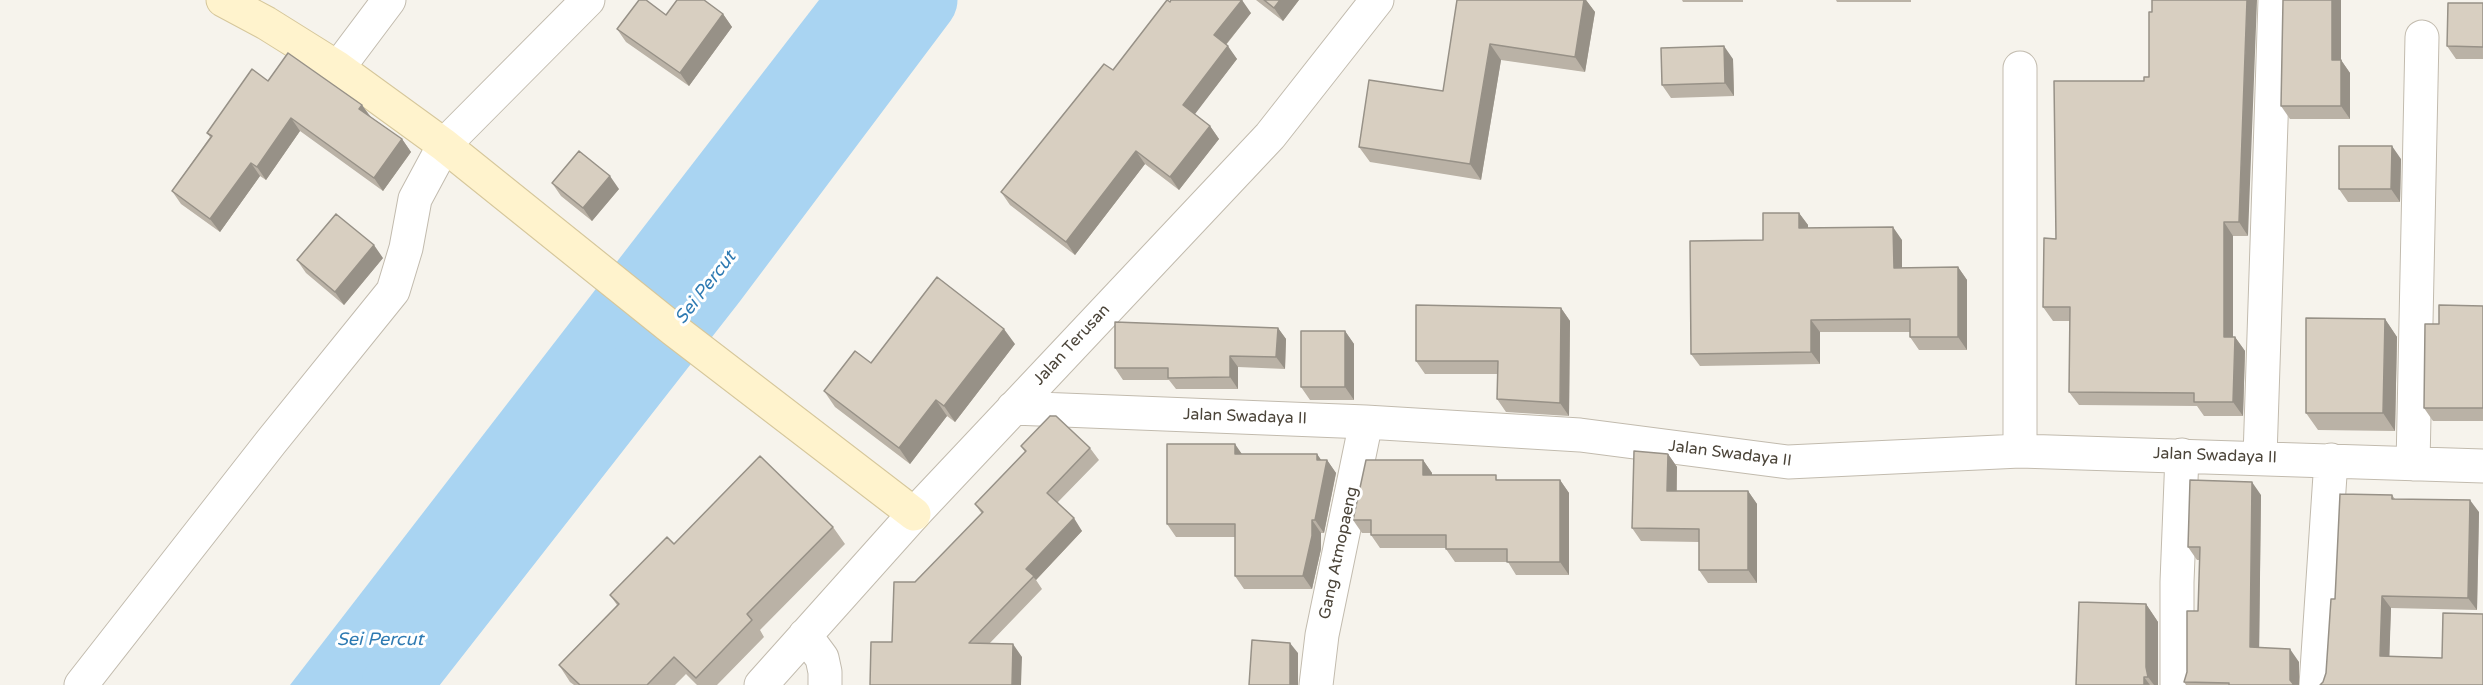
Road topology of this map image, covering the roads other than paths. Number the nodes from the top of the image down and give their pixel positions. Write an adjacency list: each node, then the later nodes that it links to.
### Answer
1 (223, 0): 7 (street)
2 (389, 0): 7 (street)
3 (588, 0): 9 (street)
4 (1377, 0): 10 (street, Jalan Terusan)
5 (2275, 0): 14 (street)
6 (2422, 38): 16 (street)
7 (338, 68): 9 (street)
8 (2020, 68): 12 (street)
9 (444, 145): 18 (street); 20 (street)
10 (1013, 408): 11 (street, Jalan Swadaya II); 18 (street, Jalan Terusan)
11 (1366, 422): 12 (street, Jalan Swadaya II); 23 (street, Gang Atmopaeng)
12 (2020, 451): 13 (street, Jalan Swadaya II)
13 (2182, 455): 14 (street, Jalan Swadaya II); 24 (street)
14 (2260, 457): 15 (street, Jalan Swadaya II)
15 (2331, 460): 16 (street, Jalan Swadaya II); 25 (street)
16 (2413, 464): 17 (street, Jalan Swadaya II)
17 (2483, 466)
18 (914, 514): 19 (street, Jalan Terusan)
19 (805, 635): 21 (street, Jalan Terusan); 22 (street)
20 (81, 685)
21 (761, 685)
22 (825, 685)
23 (1316, 685)
24 (2177, 685)
25 (2316, 685)

